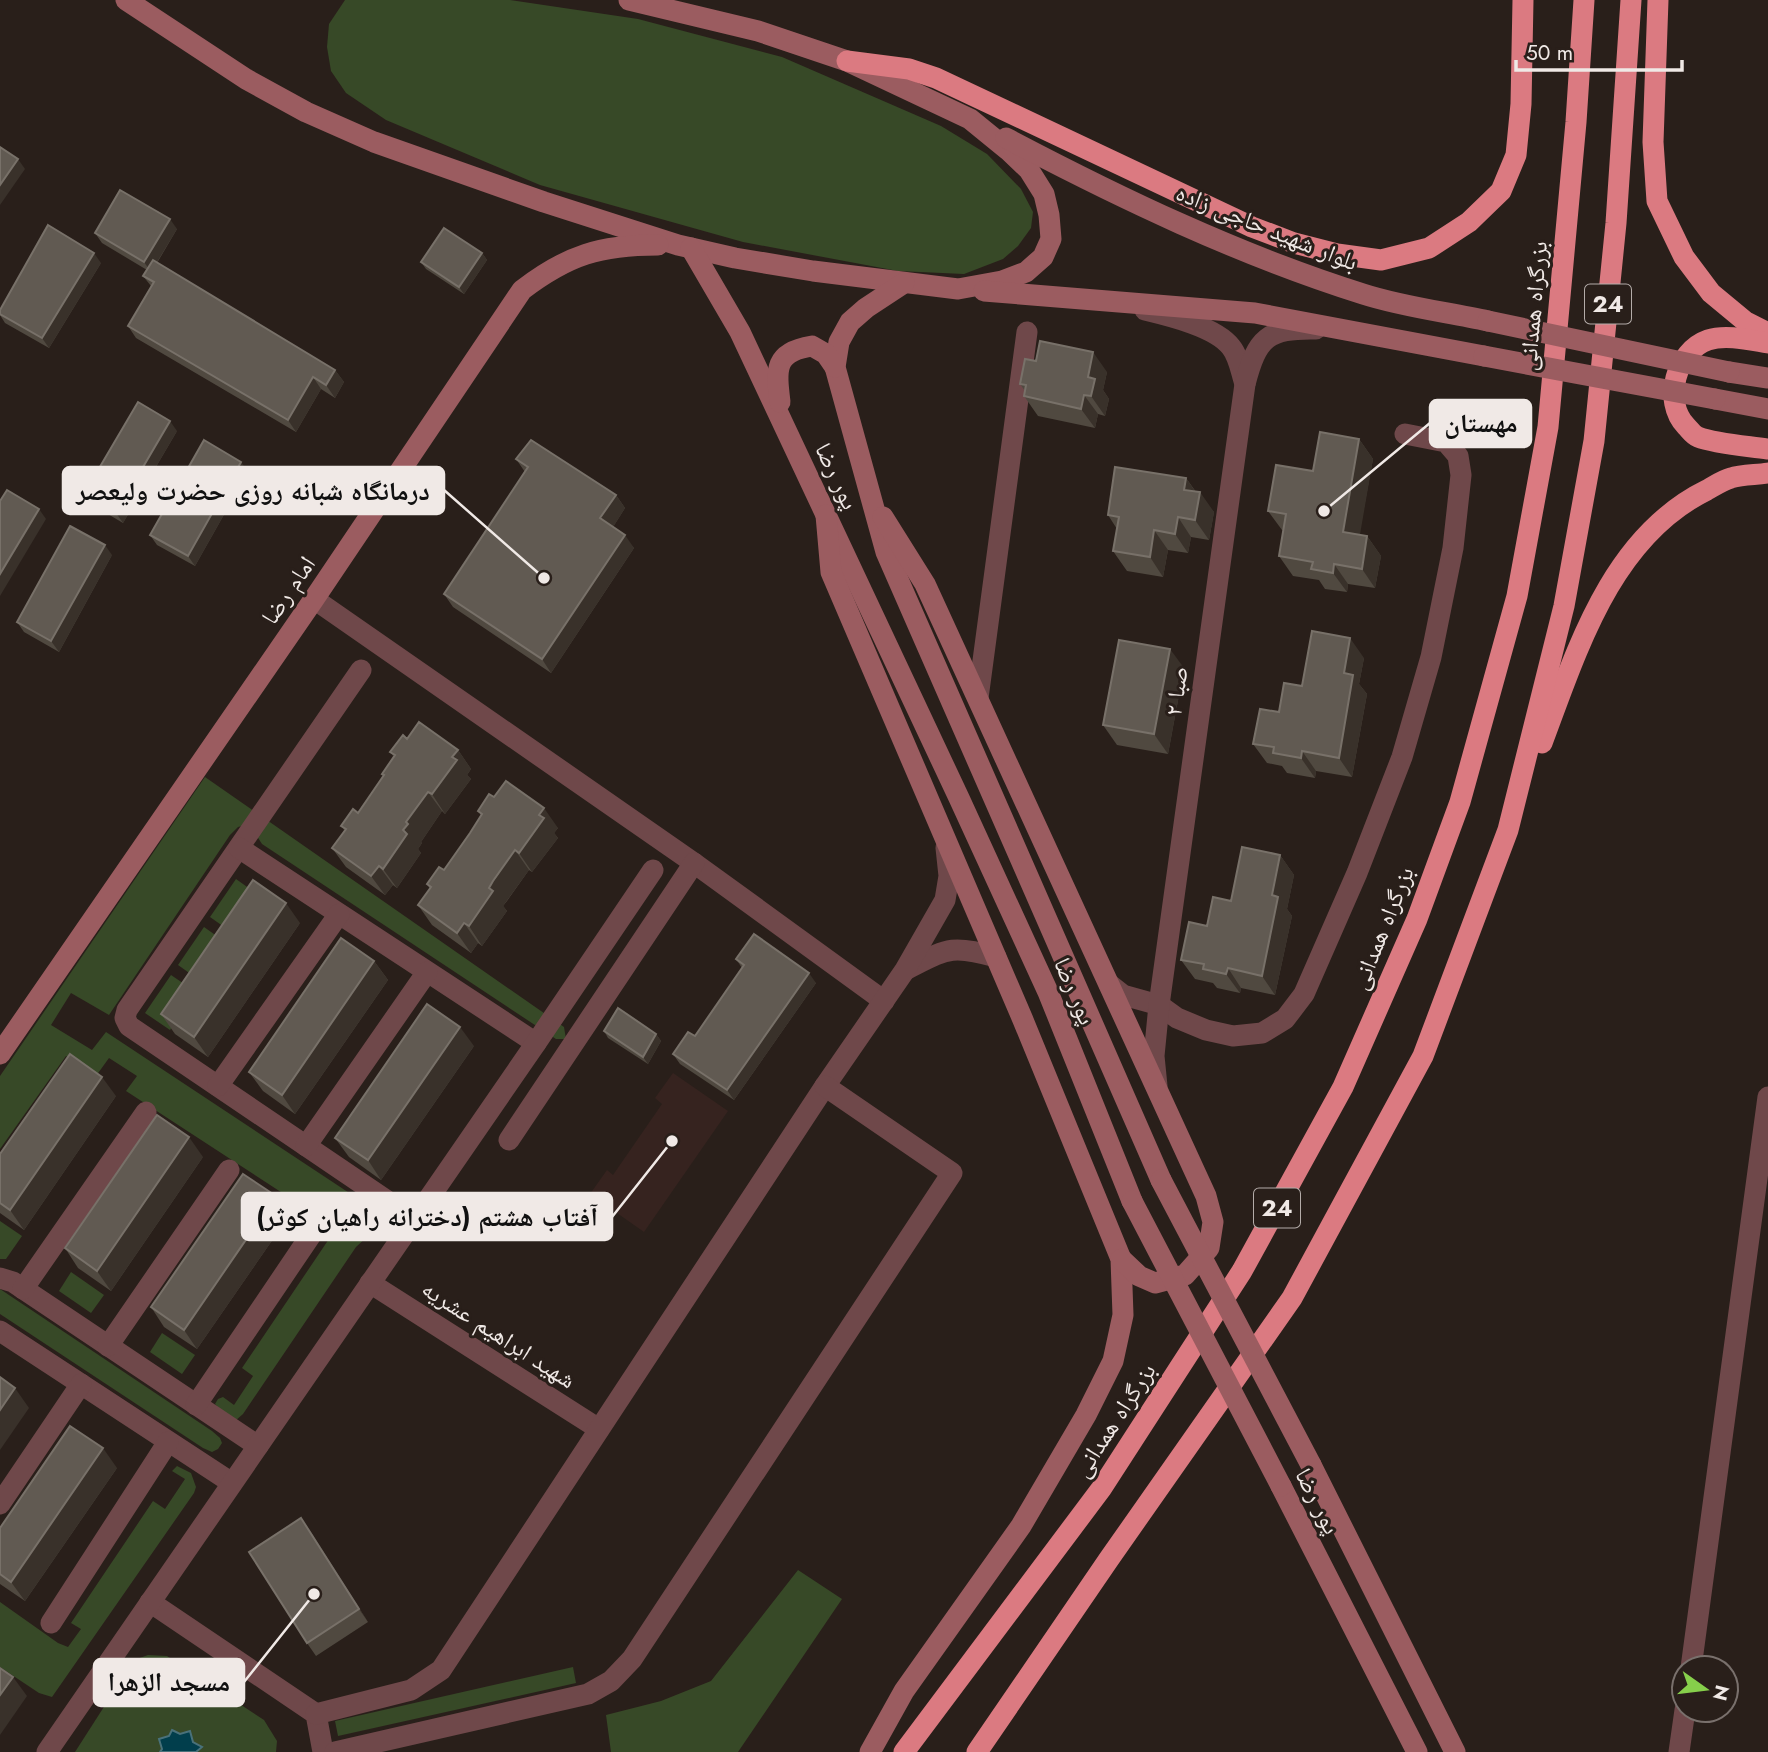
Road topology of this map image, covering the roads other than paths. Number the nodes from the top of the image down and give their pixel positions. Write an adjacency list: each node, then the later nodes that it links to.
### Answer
1 (126, 0): 9 (street)
2 (629, 0): 7 (street)
3 (1523, 0): 7 (highway)
4 (1584, 0): 76 (highway, بزرگراه همدانی / 24)
5 (1631, 0): 30 (highway, 24)
6 (1658, 0): 15 (highway)
7 (848, 61): 8 (street)
8 (970, 119): 11 (street); 18 (street, بلوار شهید حاجی زاده, bridge)
9 (685, 247): 10 (street); 21 (street, پور رضا); 27 (street, امام رضا)
10 (904, 283): 11 (street); 17 (street, پور رضا)
11 (958, 289): 12 (street)
12 (1114, 301): 13 (street); 19 (street)
13 (1336, 330): 19 (street, صبا ۲); 20 (street, bridge)
14 (1027, 332): 29 (street)
15 (1768, 333)
16 (1768, 343): 23 (highway)
17 (835, 367): 21 (street); 25 (street, پور رضا)
18 (1768, 378)
19 (1245, 384): 41 (street, صبا ۲)
20 (1768, 409)
21 (782, 420): 26 (street, پور رضا)
22 (1405, 434): 41 (street)
23 (1768, 449)
24 (1768, 473): 30 (highway)
25 (869, 494): 29 (street); 79 (street, پور رضا, bridge)
26 (826, 514): 31 (street); 78 (street, پور رضا, bridge)
27 (314, 599): 33 (street); 43 (street, امام رضا)
28 (361, 670): 32 (street)
29 (978, 698): 39 (street)
30 (1508, 830): 77 (highway, 24)
31 (945, 837): 36 (street); 37 (street)
32 (239, 848): 35 (street); 44 (street)
33 (694, 863): 40 (street); 49 (street)
34 (653, 870): 42 (street)
35 (340, 914): 38 (street); 44 (street)
36 (996, 957): 37 (street); 54 (street)
37 (905, 970): 40 (street)
38 (427, 972): 42 (street); 50 (street)
39 (1109, 984): 41 (street); 46 (street)
40 (884, 1001): 45 (street)
41 (1159, 1005): 46 (street, صبا ۲)
42 (536, 1043): 52 (street)
43 (0, 1054)
44 (218, 1086): 50 (street)
45 (825, 1086): 62 (street); 74 (street)
46 (1157, 1090): 54 (street)
47 (1768, 1097): 69 (street)
48 (146, 1112): 57 (street)
49 (509, 1140)
50 (306, 1146): 52 (street)
51 (229, 1170): 59 (street)
52 (414, 1219): 56 (street)
53 (317, 1226): 61 (street)
54 (1121, 1259): 75 (street)
55 (0, 1278): 57 (street)
56 (370, 1283): 62 (street, شهید ابراهیم عشریه); 64 (street)
57 (23, 1289): 59 (street)
58 (0, 1331): 60 (street)
59 (108, 1346): 61 (street)
60 (81, 1384): 63 (street); 66 (street)
61 (196, 1405): 64 (street)
62 (600, 1429): 70 (street)
63 (168, 1442): 65 (street); 68 (street)
64 (258, 1446): 65 (street)
65 (232, 1483): 67 (street)
66 (0, 1504)
67 (150, 1602): 70 (street); 72 (street)
68 (51, 1623)
69 (1693, 1654)
70 (316, 1714): 73 (street)
71 (1683, 1724): 80 (street)
72 (47, 1752)
73 (323, 1752)
74 (335, 1752)
75 (870, 1752)
76 (904, 1752)
77 (977, 1752)
78 (1417, 1752)
79 (1455, 1752)
80 (1679, 1752)

